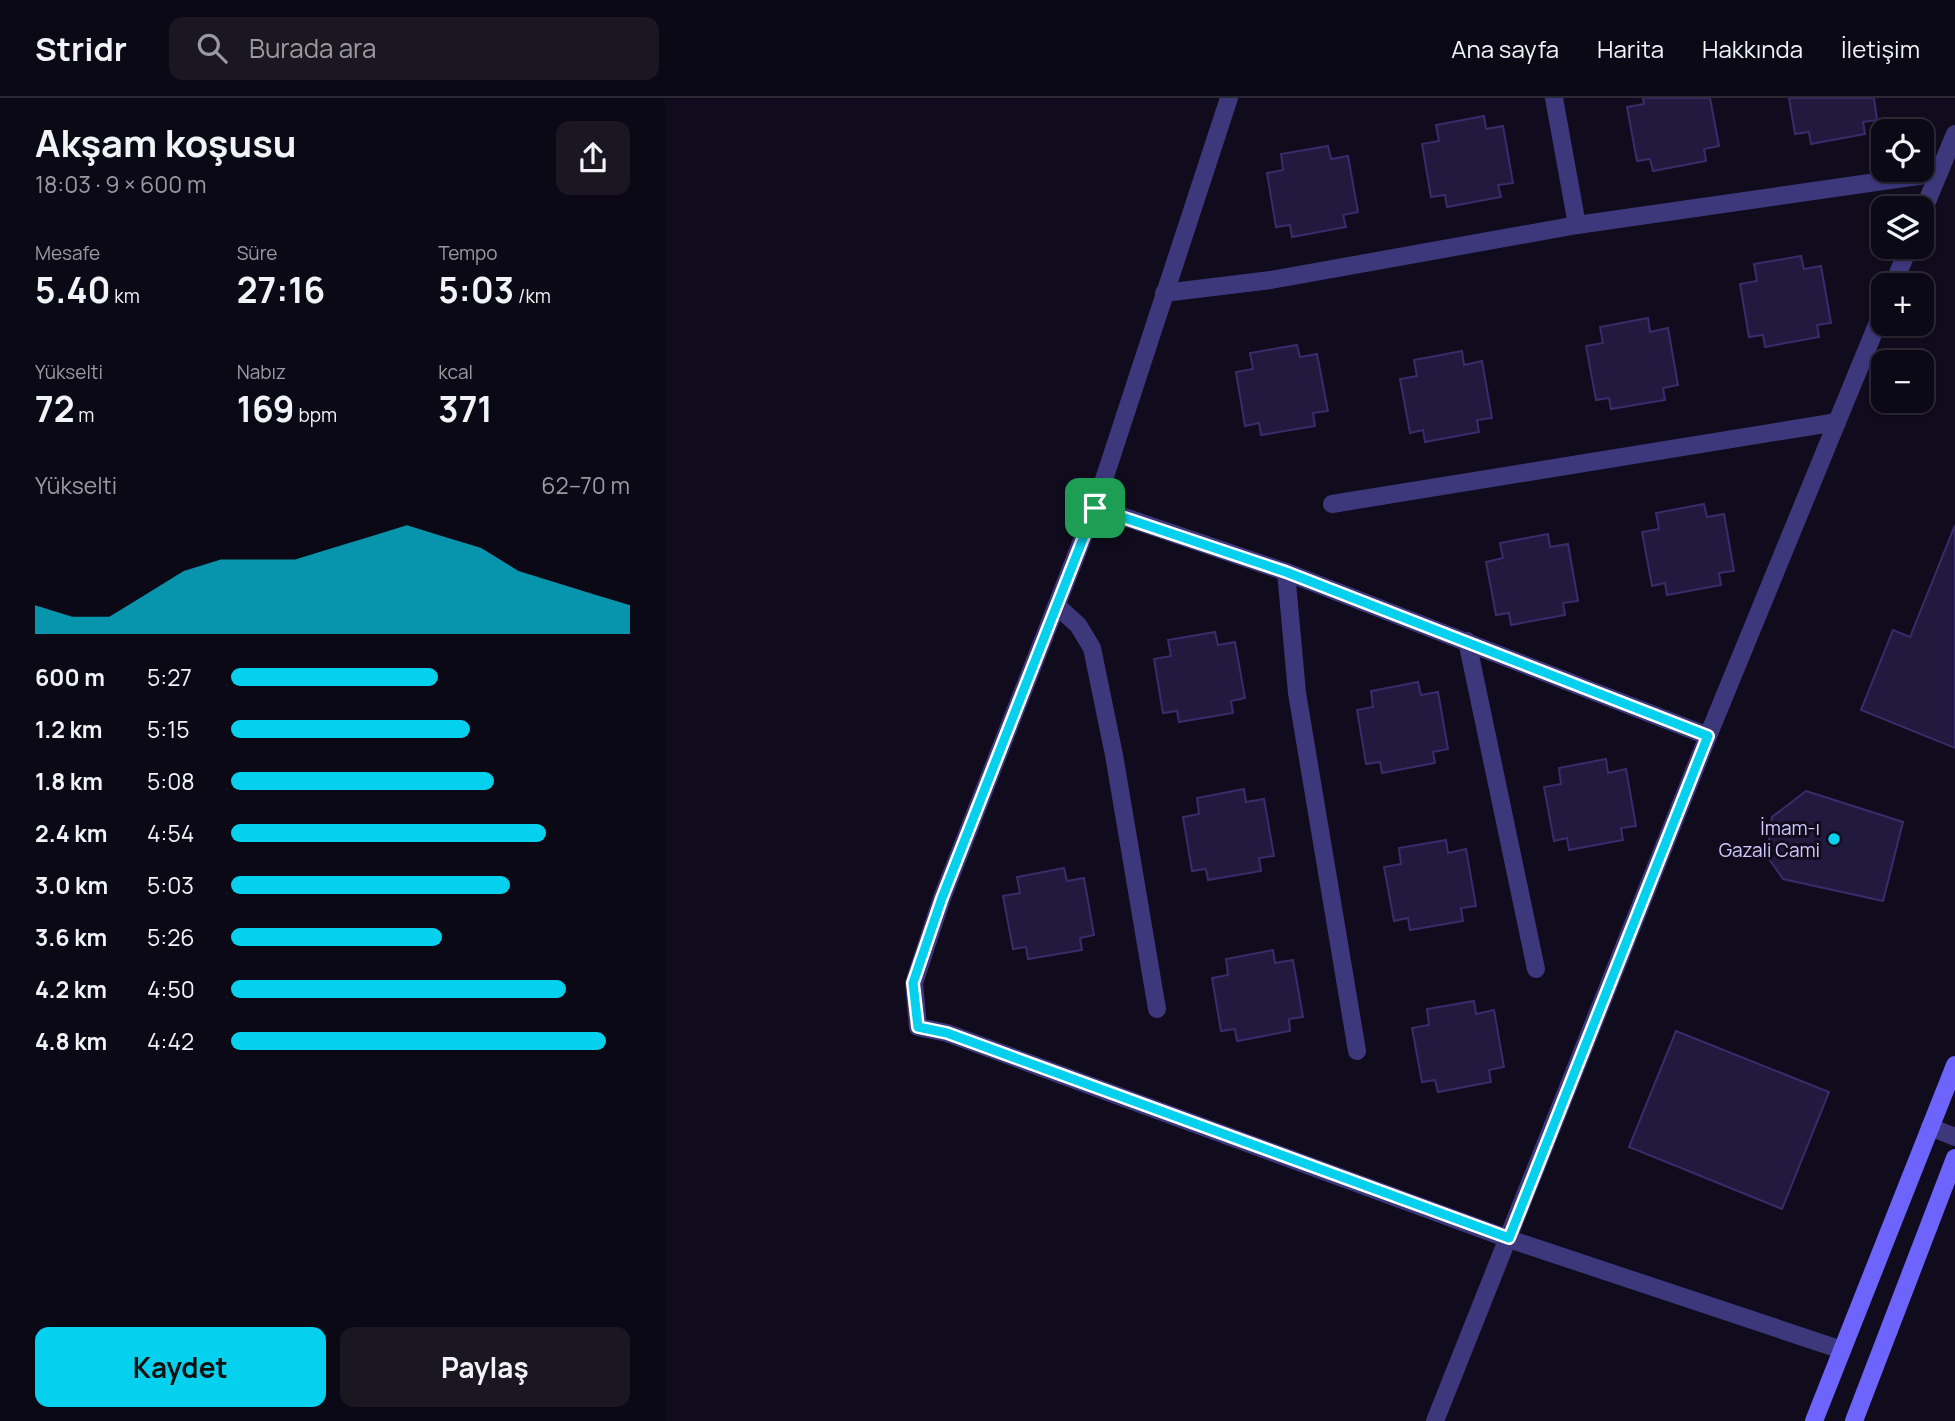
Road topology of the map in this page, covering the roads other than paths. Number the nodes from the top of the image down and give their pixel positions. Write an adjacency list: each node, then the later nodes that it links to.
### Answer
1 (1229, 98): 7 (street)
2 (1554, 98): 6 (street)
3 (1955, 134): 4 (street)
4 (1939, 173): 5 (street); 6 (street)
5 (1929, 196)
6 (1577, 225): 7 (street)
7 (1164, 293): 11 (street)
8 (1872, 336): 9 (street)
9 (1837, 422): 10 (street); 15 (street)
10 (1332, 504)
11 (1095, 508): 12 (street); 13 (street)
12 (1286, 572): 14 (street); 18 (street)
13 (1057, 606): 17 (street); 23 (street)
14 (1467, 641): 15 (street); 16 (street)
15 (1708, 736): 23 (street)
16 (1535, 969)
17 (1157, 1009)
18 (1357, 1051)
19 (1955, 1065): 20 (street)
20 (1930, 1127): 21 (street); 24 (street)
21 (1955, 1137)
22 (1955, 1158): 27 (street)
23 (1509, 1238): 24 (street); 25 (street)
24 (1842, 1350): 26 (street)
25 (1435, 1421)
26 (1814, 1421)
27 (1854, 1421)

